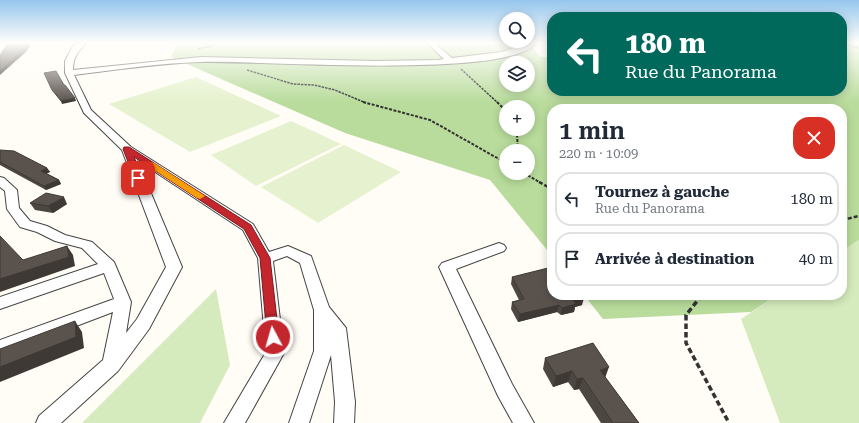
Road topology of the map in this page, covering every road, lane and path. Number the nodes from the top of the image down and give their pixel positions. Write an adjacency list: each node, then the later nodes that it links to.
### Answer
1 (69, 63): 7 (street)
2 (162, 63): 7 (street)
3 (309, 63): 4 (street)
4 (429, 63)
5 (452, 63): 8 (path)
6 (244, 69): 10 (path)
7 (69, 73): 9 (street)
8 (499, 104)
9 (126, 149): 17 (street); 24 (street)
10 (499, 159)
11 (535, 179): 13 (path)
12 (0, 181): 18 (street)
13 (547, 186)
14 (859, 216): 15 (path)
15 (847, 219)
16 (499, 248): 29 (street)
17 (265, 258): 22 (street); 26 (street)
18 (109, 266): 20 (street); 21 (street)
19 (698, 300): 30 (path)
20 (123, 302): 23 (street); 24 (street)
21 (0, 303)
22 (322, 310): 27 (street); 28 (street)
23 (0, 348)
24 (111, 365): 25 (street)
25 (46, 423)
26 (234, 423)
27 (299, 423)
28 (344, 423)
29 (524, 423)
30 (728, 423)

